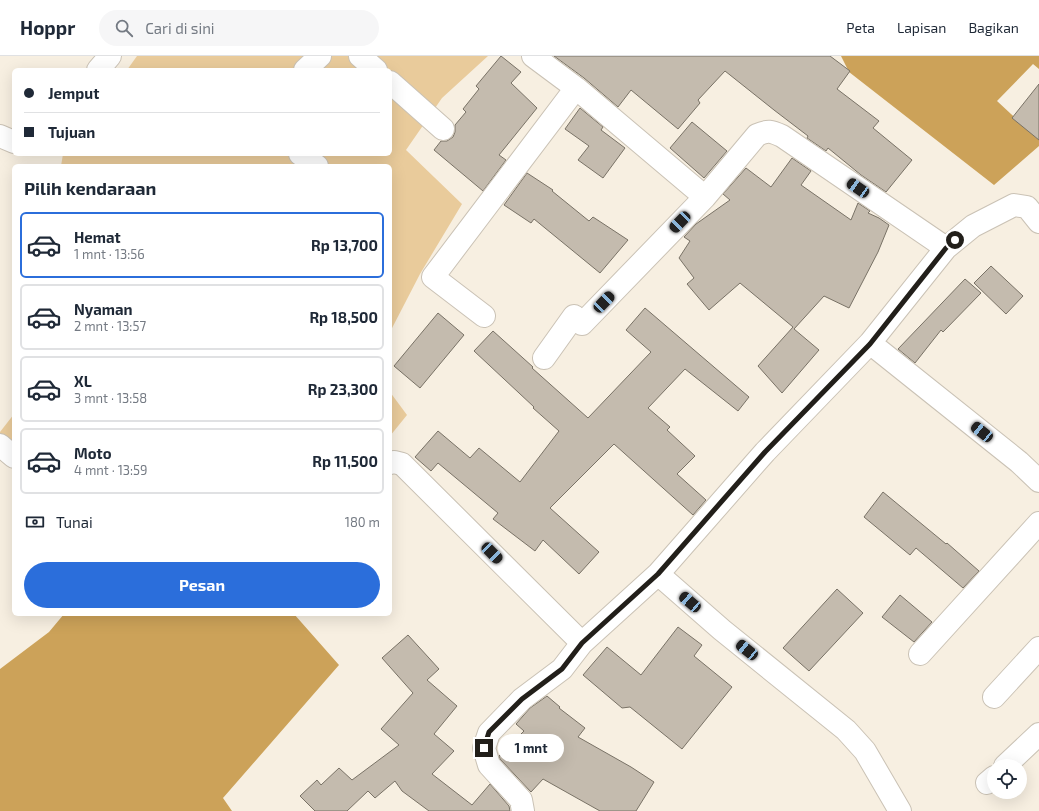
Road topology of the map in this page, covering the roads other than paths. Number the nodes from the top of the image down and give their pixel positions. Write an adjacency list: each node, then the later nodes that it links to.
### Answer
1 (110, 56): 5 (street)
2 (320, 56): 6 (street)
3 (360, 56): 7 (street)
4 (542, 59): 9 (street)
5 (100, 68)
6 (308, 68)
7 (374, 68)
8 (392, 84): 10 (street)
9 (576, 88): 15 (street); 18 (street)
10 (443, 129)
11 (0, 136): 12 (street)
12 (12, 141)
13 (303, 156): 14 (street)
14 (314, 164)
15 (705, 197): 17 (street); 20 (street)
16 (1033, 214): 17 (street)
17 (946, 248): 19 (street)
18 (484, 316)
19 (870, 344): 24 (street); 26 (street)
20 (544, 358)
21 (0, 445): 22 (street)
22 (12, 455)
23 (392, 461): 27 (street)
24 (1039, 481)
25 (1039, 523): 29 (street)
26 (658, 574): 27 (street); 34 (street)
27 (582, 643): 33 (street)
28 (1039, 648): 30 (street)
29 (920, 654)
30 (994, 697)
31 (1039, 734): 32 (street)
32 (1013, 759)
33 (523, 811)
34 (900, 811)

